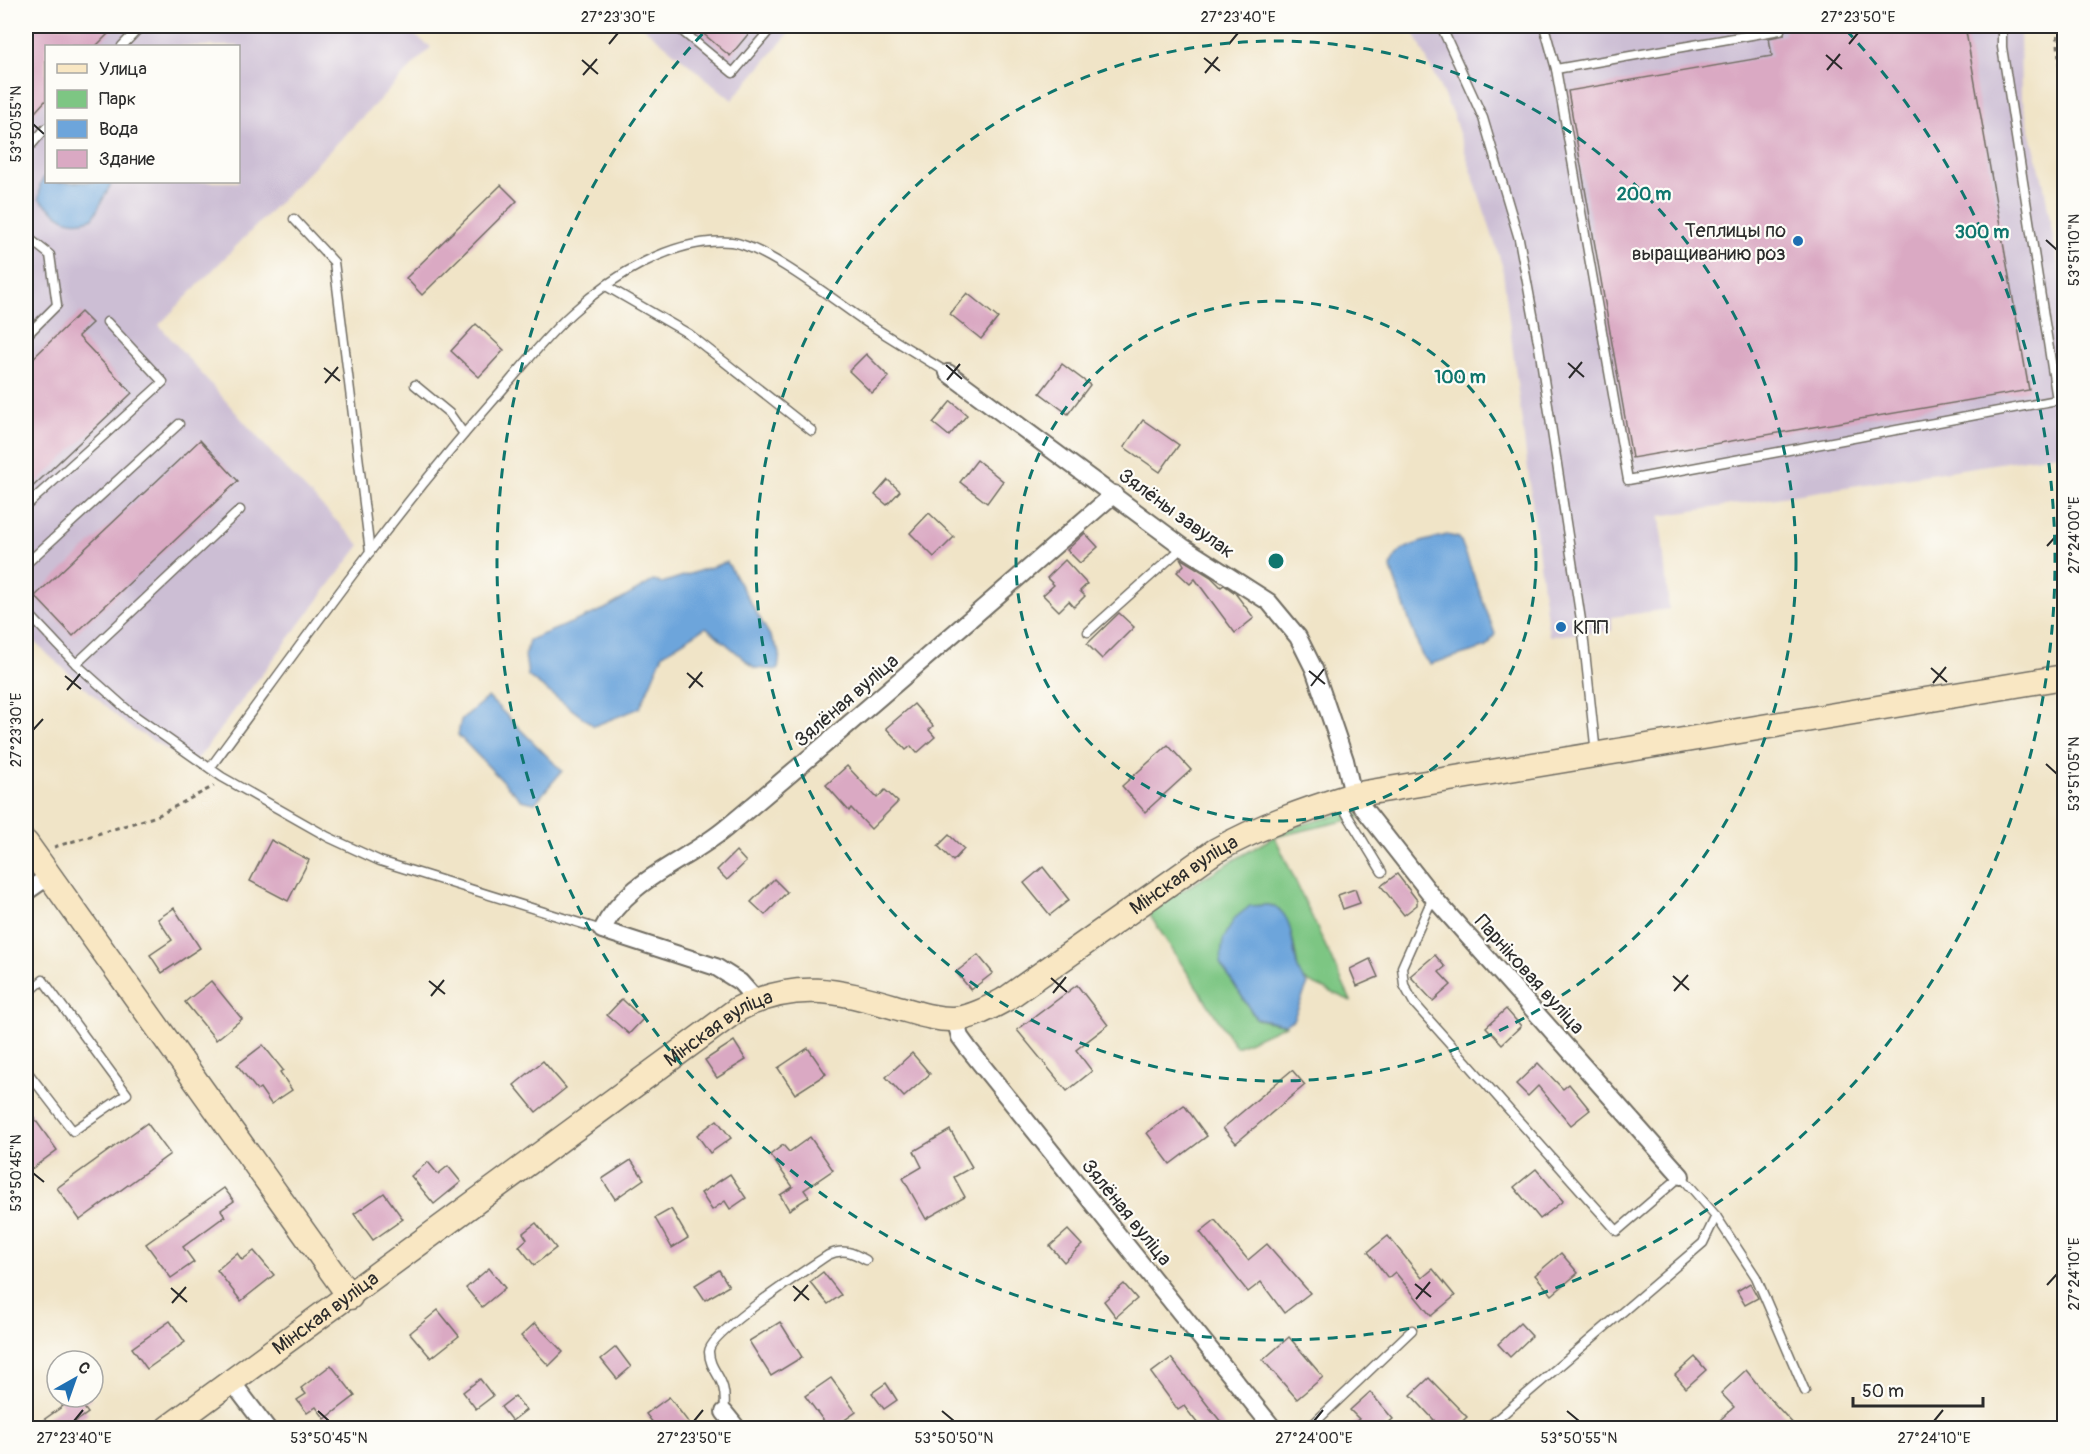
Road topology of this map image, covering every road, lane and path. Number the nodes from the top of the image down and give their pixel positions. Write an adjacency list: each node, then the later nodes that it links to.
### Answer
1 (141, 26): 9 (lane)
2 (676, 26): 3 (lane)
3 (773, 26)
4 (1441, 26): 34 (lane)
5 (1544, 26): 10 (lane)
6 (1779, 26): 10 (lane)
7 (2002, 26): 10 (lane)
8 (2057, 26): 12 (path)
9 (123, 45)
10 (1556, 69)
11 (45, 129): 13 (lane)
12 (2064, 141)
13 (26, 151)
14 (294, 219): 28 (lane)
15 (26, 236): 18 (lane)
16 (606, 286): 19 (lane); 22 (lane); 23 (lane)
17 (107, 322): 25 (lane)
18 (26, 336)
19 (948, 373): 24 (street, Зялёны завулак)
20 (415, 385): 23 (lane)
21 (179, 424): 29 (lane)
22 (812, 431)
23 (464, 434): 28 (lane)
24 (1114, 494): 27 (street, Зялёны завулак); 43 (street, Зялёная вуліца)
25 (26, 507)
26 (240, 510): 32 (lane)
27 (1183, 547): 31 (lane); 37 (street, Зялёны завулак)
28 (370, 552): 35 (lane)
29 (26, 564)
30 (26, 611): 32 (lane)
31 (1088, 632)
32 (76, 664): 35 (lane)
33 (2064, 677): 34 (street, Мінская вуліца)
34 (1596, 755): 37 (street, Мінская вуліца)
35 (210, 768): 36 (lane)
36 (222, 777): 38 (path); 43 (lane)
37 (1339, 800): 39 (lane); 42 (street, Парніковая вуліца); 46 (street, Мінская вуліца)
38 (28, 847): 40 (street)
39 (1382, 872)
40 (48, 876): 41 (street); 51 (street)
41 (26, 892)
42 (1433, 897): 48 (street, Парніковая вуліца); 48 (lane)
43 (602, 930): 45 (street)
44 (26, 995): 47 (lane)
45 (756, 1000): 46 (street, Мінская вуліца); 51 (street, Мінская вуліца)
46 (955, 1019): 59 (street, Зялёная вуліца)
47 (26, 1070)
48 (1681, 1176): 49 (lane)
49 (1716, 1215): 54 (lane); 61 (lane)
50 (866, 1260): 55 (lane)
51 (350, 1297): 53 (street, Мінская вуліца)
52 (1412, 1330): 60 (lane)
53 (232, 1382): 56 (street, Мінская вуліца); 57 (street)
54 (1805, 1392)
55 (724, 1412): 58 (street)
56 (168, 1428)
57 (267, 1428)
58 (736, 1428)
59 (1274, 1428)
60 (1309, 1428)
61 (1486, 1428)

